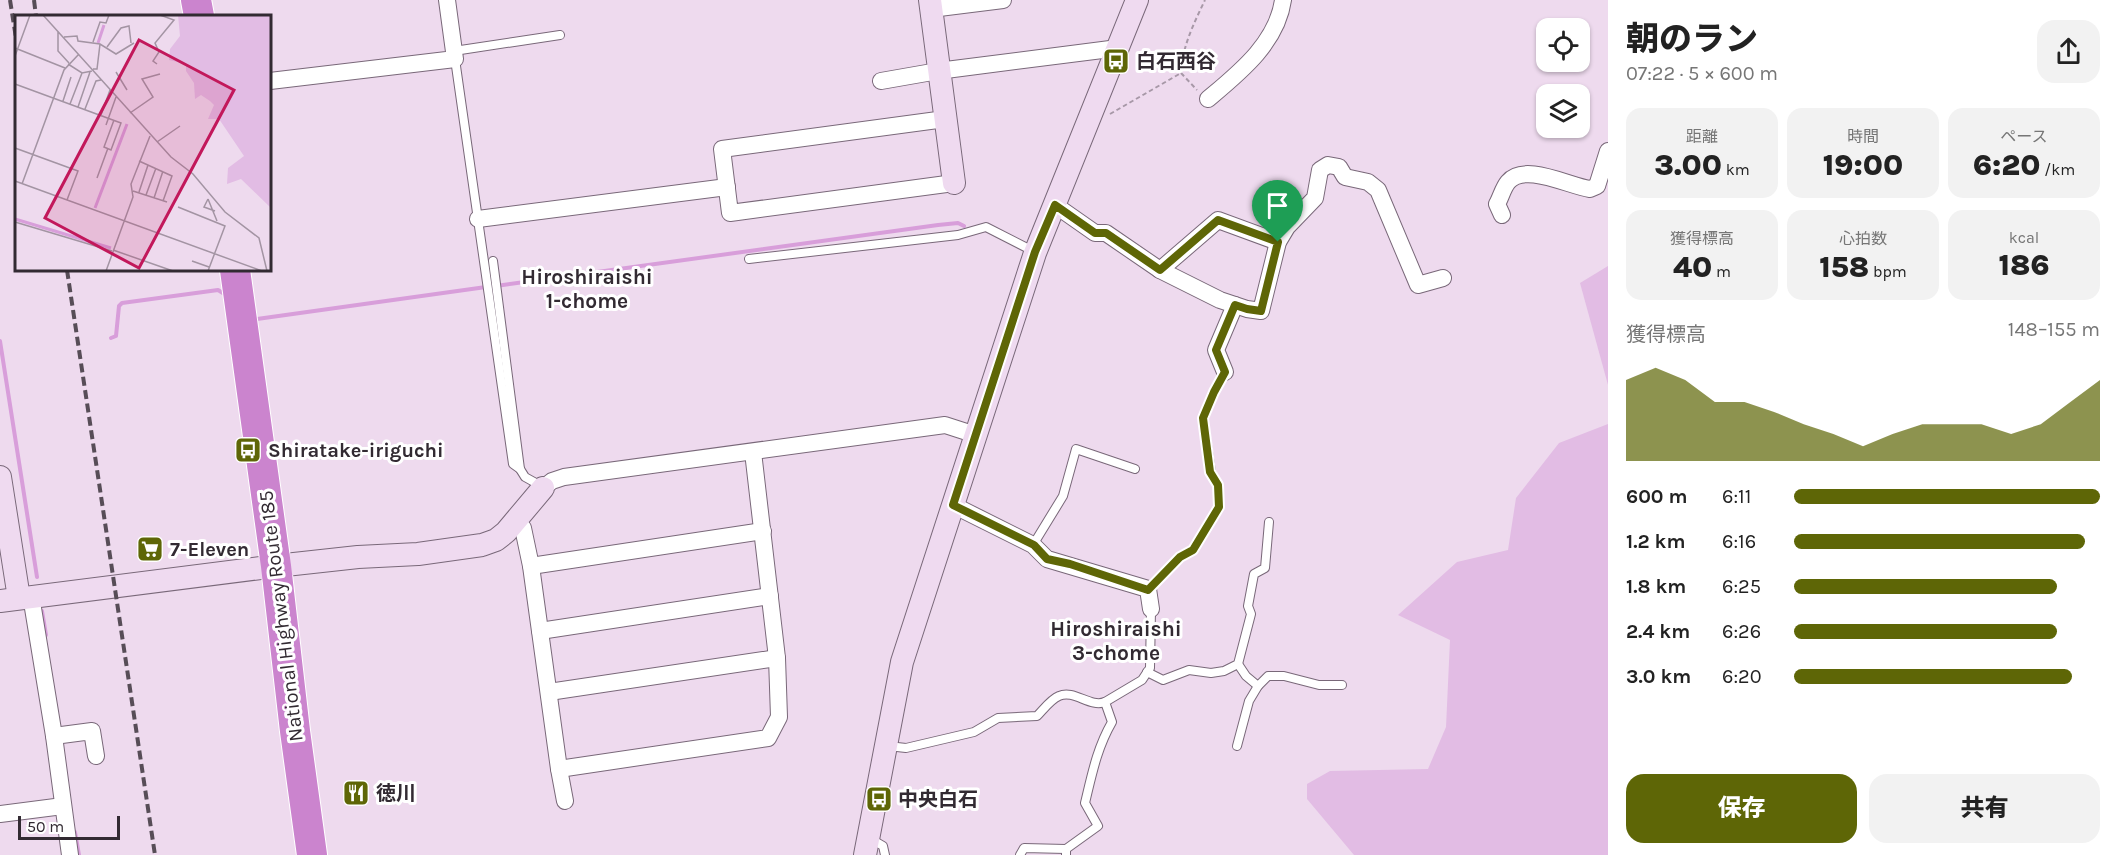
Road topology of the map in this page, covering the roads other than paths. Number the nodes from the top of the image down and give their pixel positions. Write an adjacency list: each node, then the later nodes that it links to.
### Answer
1 (196, 0): 7 (highway)
2 (447, 0): 10 (street)
3 (1003, 0): 6 (street)
4 (1137, 0): 9 (street)
5 (1284, 0): 14 (street)
6 (930, 5): 11 (street)
7 (199, 15)
8 (560, 35): 10 (lane)
9 (1118, 48): 11 (street); 19 (street)
10 (455, 55): 12 (street); 21 (lane)
11 (938, 71): 13 (street); 15 (street)
12 (272, 81)
13 (881, 81)
14 (1208, 99)
15 (945, 119): 17 (street); 18 (street)
16 (1608, 151): 20 (street)
17 (954, 183): 18 (street)
18 (727, 187): 21 (street)
19 (1055, 205): 23 (street); 26 (street)
20 (1502, 215)
21 (478, 219): 29 (lane)
22 (1278, 242): 26 (street); 28 (street); 30 (street)
23 (1035, 252): 24 (lane); 32 (street)
24 (749, 260)
25 (494, 261): 29 (lane)
26 (1160, 270): 30 (street)
27 (235, 272): 42 (highway, National Highway Route 185)
28 (1443, 278)
29 (492, 285): 36 (lane)
30 (1235, 305): 31 (street)
31 (1225, 372): 44 (lane)
32 (976, 435): 33 (street); 37 (street)
33 (753, 452): 36 (street); 40 (street)
34 (1134, 469): 41 (lane)
35 (0, 477): 46 (street)
36 (543, 488): 38 (street)
37 (953, 505): 41 (street); 57 (street)
38 (516, 521): 42 (street); 43 (street)
39 (1269, 522): 50 (lane)
40 (763, 531): 43 (street); 45 (street)
41 (1034, 545): 44 (street)
42 (276, 566): 46 (street); 67 (highway, National Highway Route 185)
43 (531, 566): 48 (street)
44 (1148, 590): 47 (street)
45 (770, 596): 48 (street); 49 (street)
46 (17, 598): 56 (street)
47 (1151, 609): 51 (lane)
48 (540, 631): 54 (street)
49 (777, 658): 54 (street); 60 (street)
50 (1238, 664): 51 (lane); 53 (lane)
51 (1147, 672): 55 (lane)
52 (1342, 685): 53 (lane)
53 (1258, 686): 58 (lane)
54 (549, 692): 60 (street)
55 (1105, 702): 57 (lane); 65 (lane)
56 (58, 736): 59 (street); 62 (street)
57 (887, 746): 64 (street)
58 (1237, 746)
59 (96, 756)
60 (559, 769): 61 (street)
61 (565, 801)
62 (63, 806): 63 (street); 66 (street)
63 (0, 814)
64 (866, 846): 68 (lane)
65 (1066, 852): 69 (lane)
66 (70, 855)
67 (312, 855)
68 (885, 855)
69 (1020, 855)

